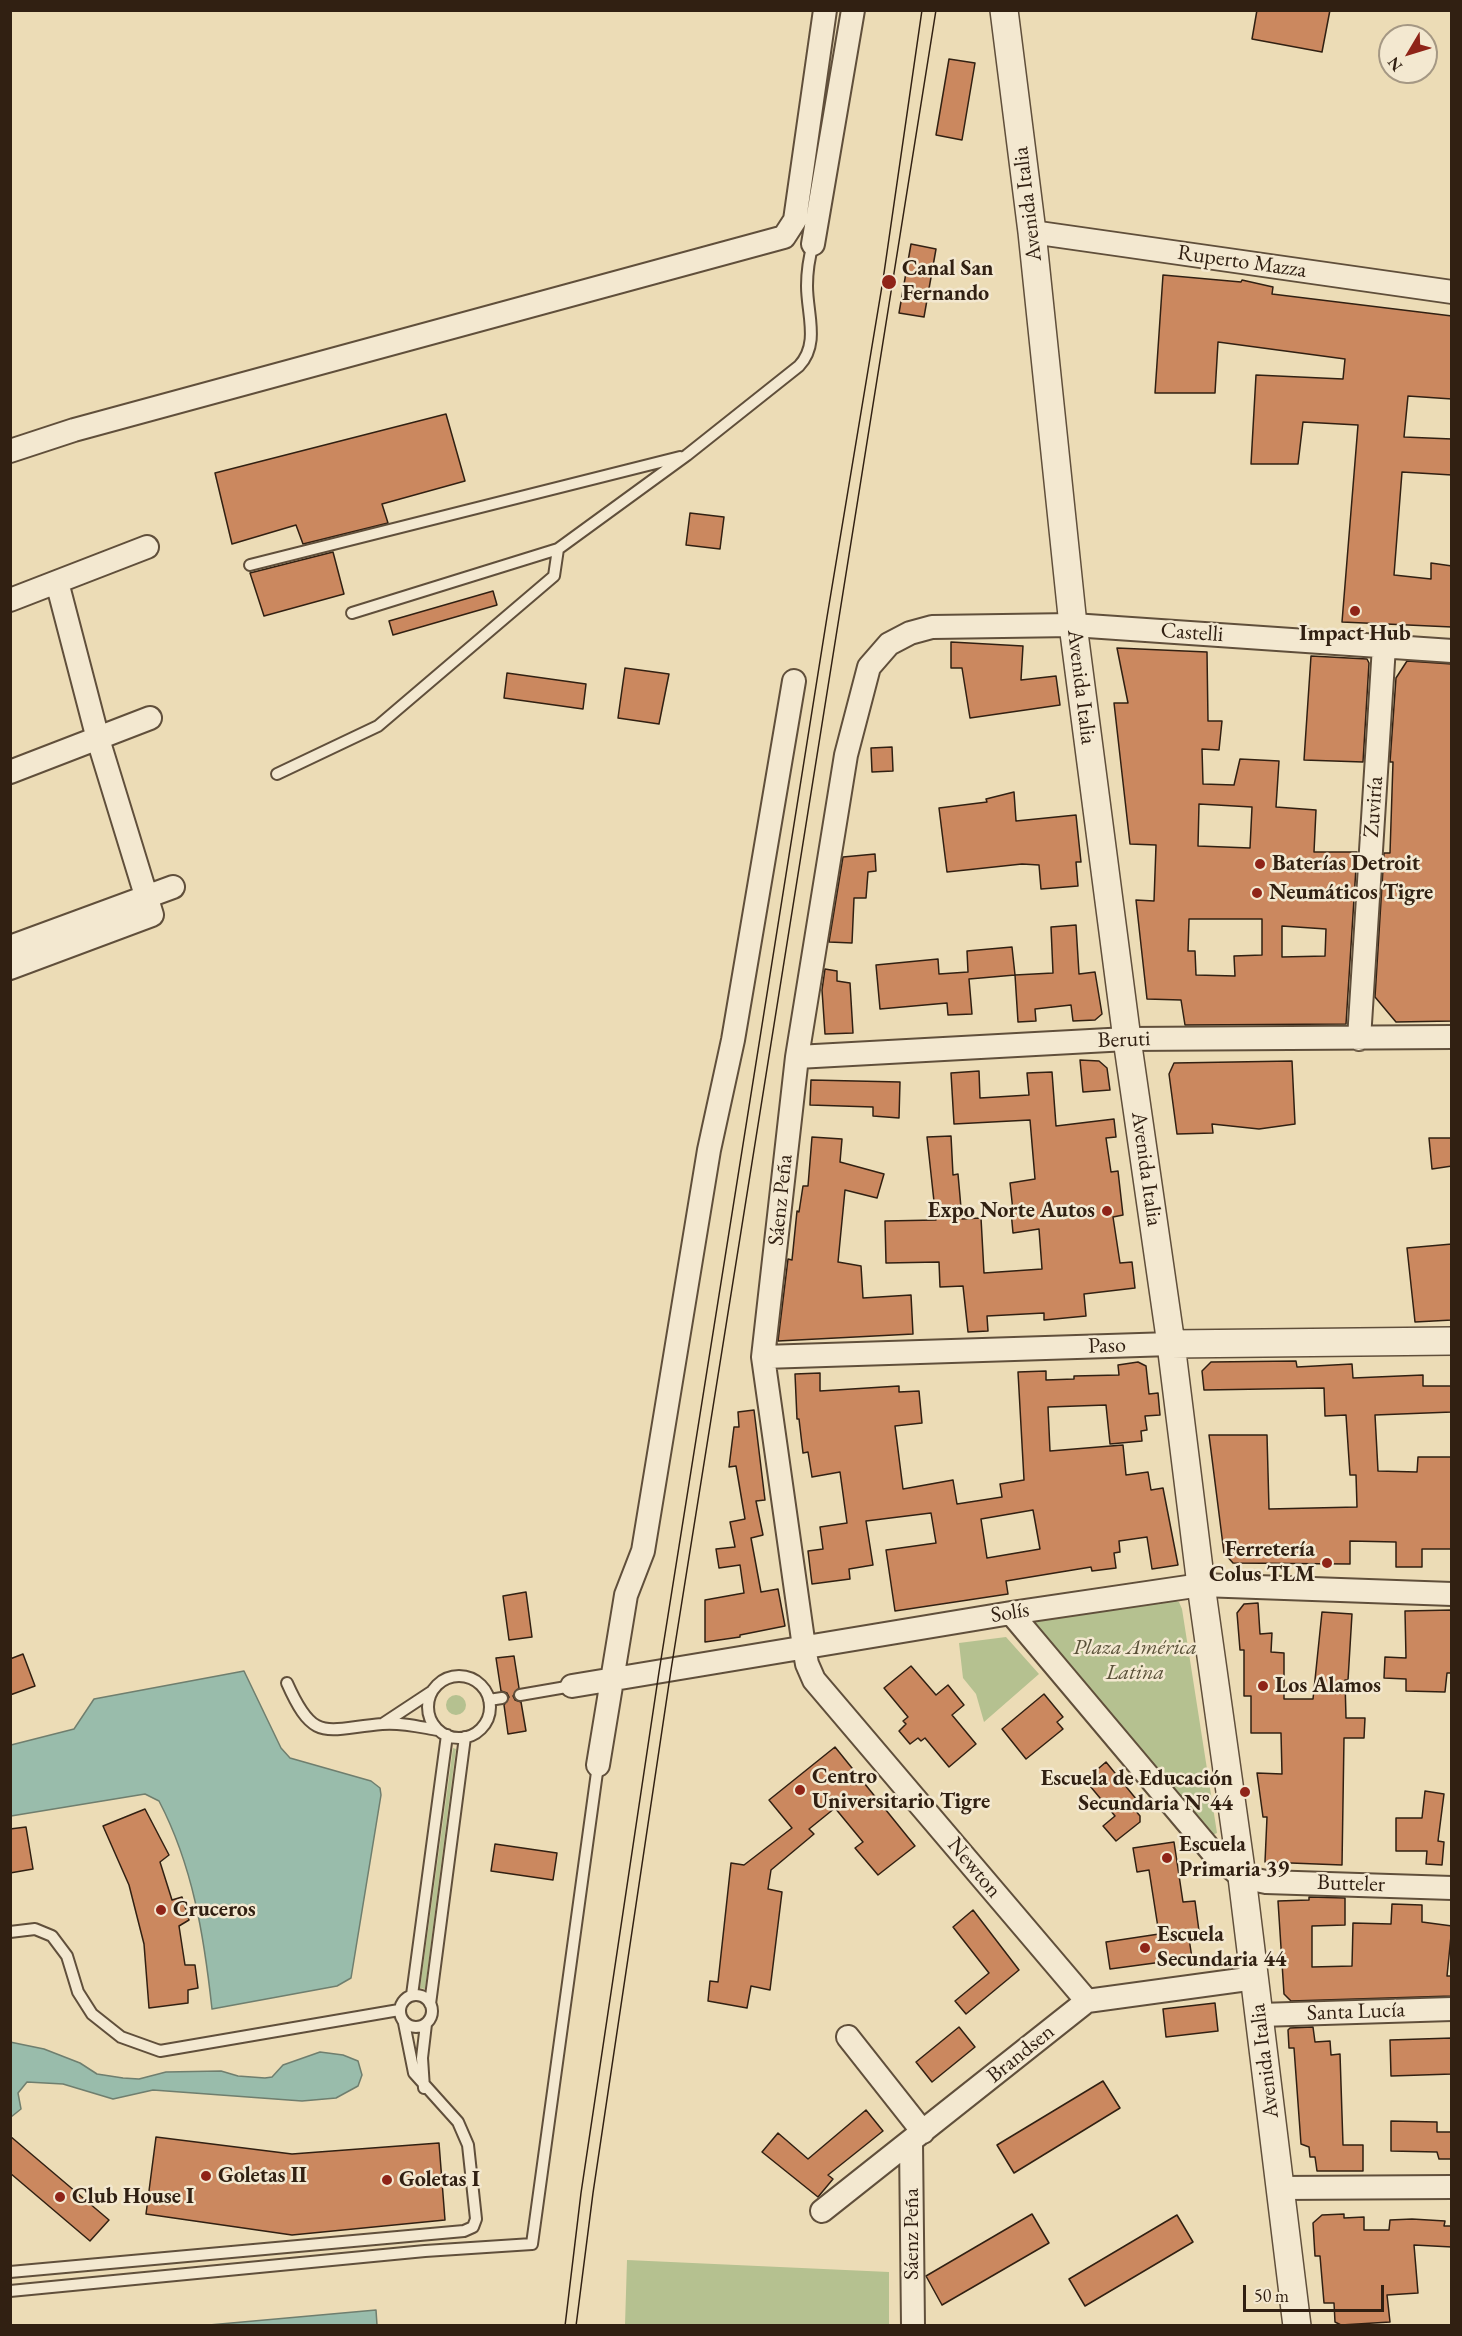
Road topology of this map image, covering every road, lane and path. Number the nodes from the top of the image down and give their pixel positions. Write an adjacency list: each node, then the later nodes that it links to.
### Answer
1 (825, 10): 7 (street)
2 (853, 10): 5 (street)
3 (1004, 10): 4 (street, Avenida Italia)
4 (1032, 232): 6 (street, Ruperto Mazza); 15 (street, Avenida Italia)
5 (813, 244): 8 (lane)
6 (1452, 292)
7 (10, 451)
8 (687, 455): 10 (lane); 11 (lane)
9 (147, 547): 12 (street)
10 (558, 549): 14 (lane); 23 (lane)
11 (249, 565)
12 (57, 582): 13 (street); 20 (street)
13 (10, 600)
14 (352, 612)
15 (1073, 625): 16 (street, Castelli); 21 (street, Castelli); 29 (street, Avenida Italia)
16 (1384, 646): 17 (street, Castelli); 30 (street, Zuviría)
17 (1452, 651)
18 (794, 681): 39 (street)
19 (150, 718): 20 (street)
20 (98, 739): 22 (street); 25 (street)
21 (846, 755): 31 (street, Sáenz Peña)
22 (10, 772)
23 (277, 774)
24 (173, 887): 25 (street)
25 (145, 896): 26 (street); 27 (street)
26 (10, 947)
27 (10, 968)
28 (1452, 1037): 30 (street, Beruti)
29 (1127, 1039): 30 (street, Beruti); 31 (street, Beruti); 33 (street, Avenida Italia)
30 (1359, 1040)
31 (797, 1057): 34 (street, Sáenz Peña)
32 (1452, 1341): 33 (street, Paso)
33 (1171, 1344): 34 (street, Paso); 35 (street, Avenida Italia)
34 (763, 1357): 38 (street, Sáenz Peña)
35 (1201, 1585): 36 (street, Solís); 37 (street, Solís); 50 (street, Avenida Italia)
36 (1452, 1594)
37 (1011, 1613): 38 (street, Solís); 50 (street, Butteler)
38 (804, 1647): 39 (street, Solís); 55 (street, Newton)
39 (614, 1680): 41 (street, Solís); 49 (street)
40 (287, 1683): 46 (lane)
41 (572, 1686): 43 (lane)
42 (432, 1692): 45 (lane); 46 (lane); 47 (lane)
43 (520, 1695)
44 (502, 1698): 45 (lane)
45 (489, 1700): 48 (lane)
46 (384, 1723): 47 (lane)
47 (442, 1733): 48 (lane); 54 (lane)
48 (465, 1737): 56 (lane)
49 (598, 1765): 69 (lane)
50 (1242, 1877): 51 (street, Butteler); 53 (street, Avenida Italia)
51 (1452, 1888)
52 (10, 1932): 58 (lane)
53 (1255, 1978): 55 (street); 59 (street, Avenida Italia)
54 (412, 1995): 56 (lane); 58 (lane)
55 (1086, 2001): 64 (street, Brandsen)
56 (430, 2004): 61 (lane)
57 (1452, 2009): 59 (street, Santa Lucía)
58 (399, 2010): 60 (lane)
59 (1260, 2015): 66 (street, Avenida Italia)
60 (405, 2023): 61 (lane); 63 (lane)
61 (426, 2024): 63 (lane)
62 (848, 2037): 64 (street)
63 (424, 2088): 68 (lane)
64 (917, 2137): 67 (street, Brandsen); 70 (street, Sáenz Peña)
65 (1452, 2187): 66 (street)
66 (1280, 2188): 71 (street, Avenida Italia)
67 (822, 2211)
68 (10, 2272)
69 (10, 2291)
70 (913, 2325)
71 (1297, 2325)

